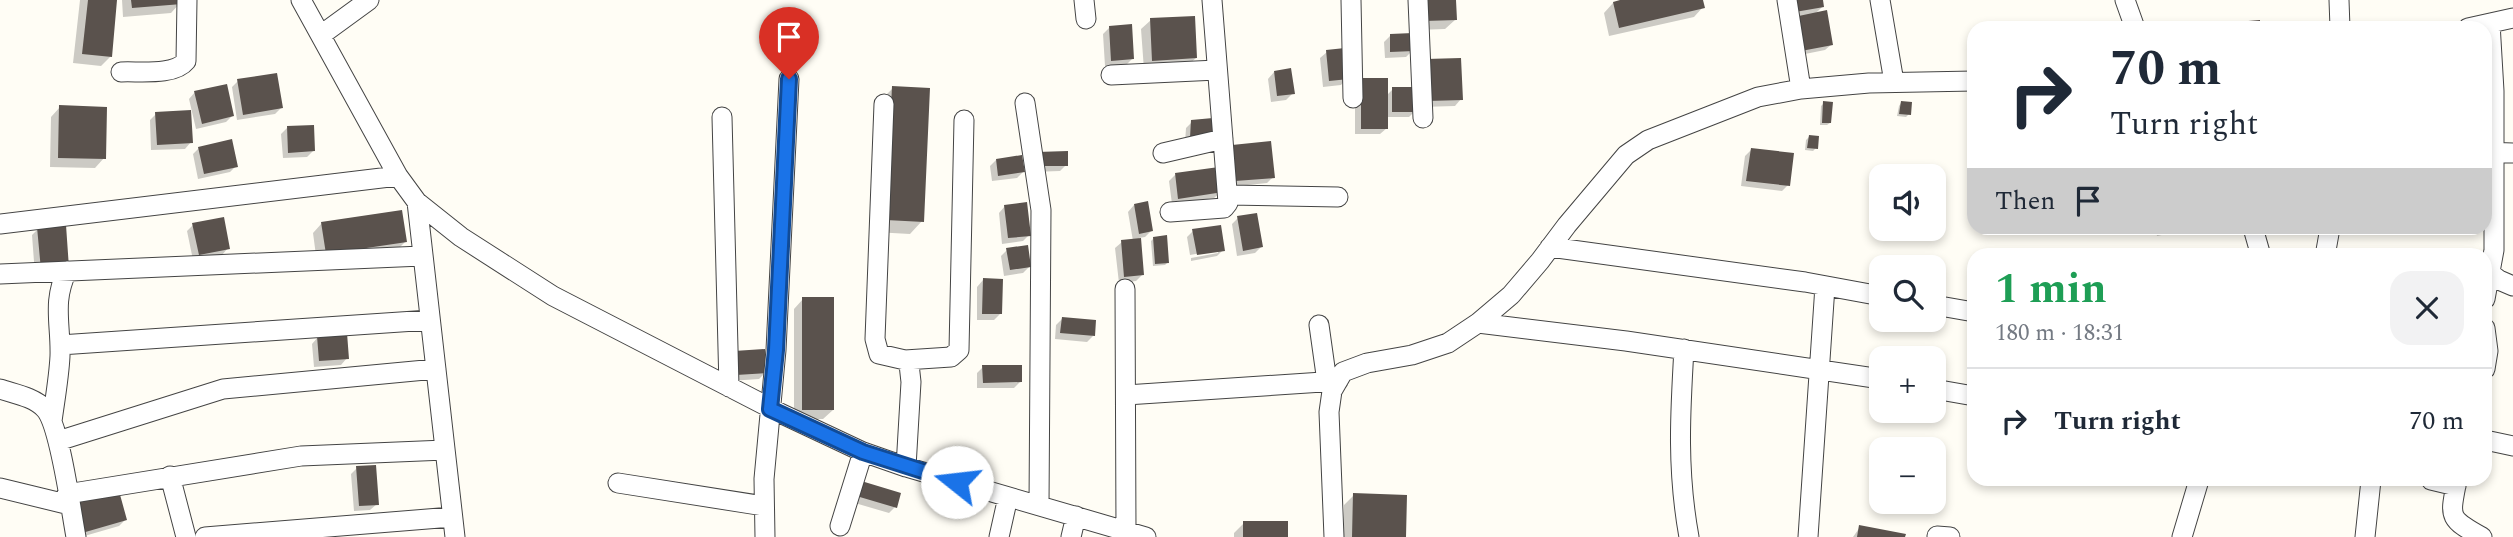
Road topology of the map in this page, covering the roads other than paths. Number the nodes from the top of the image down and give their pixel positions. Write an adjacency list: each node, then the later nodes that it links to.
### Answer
1 (187, 0): 18 (street)
2 (301, 0): 15 (street)
3 (369, 0): 15 (street)
4 (1212, 0): 17 (street)
5 (1351, 0): 24 (street)
6 (1418, 0): 29 (street)
7 (1787, 0): 23 (street)
8 (1880, 0): 22 (street)
9 (2125, 0): 12 (street)
10 (2339, 0): 13 (street)
11 (2513, 18): 14 (street)
12 (2132, 21)
13 (2340, 21)
14 (2492, 23)
15 (321, 35): 35 (street)
16 (2492, 57): 27 (street)
17 (1217, 70): 19 (street); 31 (street)
18 (121, 72)
19 (1111, 75)
20 (789, 79): 69 (street)
21 (1967, 81): 22 (street)
22 (1894, 82): 23 (street)
23 (1801, 89): 42 (street)
24 (1353, 98)
25 (1025, 103): 85 (street)
26 (884, 104): 59 (street)
27 (2492, 115)
28 (722, 117): 64 (street)
29 (1423, 118)
30 (964, 120): 59 (street)
31 (1223, 139): 33 (street); 36 (street)
32 (2492, 152): 34 (street)
33 (1163, 153)
34 (2513, 153)
35 (398, 176): 38 (street); 40 (street)
36 (1229, 195): 37 (street); 39 (street)
37 (1338, 197)
38 (416, 202): 43 (street); 64 (street)
39 (1170, 212)
40 (0, 224)
41 (2492, 235): 44 (street)
42 (1550, 247): 48 (street); 55 (street)
43 (422, 256): 45 (street); 54 (street)
44 (2492, 262)
45 (67, 271): 46 (street); 57 (street)
46 (0, 274)
47 (2492, 275): 49 (street)
48 (1825, 286): 51 (street); 60 (street)
49 (2513, 286)
50 (1125, 289): 67 (street)
51 (1869, 294)
52 (1946, 307): 53 (street)
53 (1967, 311)
54 (430, 320): 57 (street); 61 (street)
55 (1478, 323): 58 (street); 63 (street)
56 (1319, 325): 63 (street)
57 (60, 345): 70 (street)
58 (1684, 349): 60 (street); 100 (street)
59 (905, 360): 76 (street)
60 (1819, 368): 62 (street); 101 (street)
61 (436, 369): 71 (street); 74 (street)
62 (1869, 377)
63 (1332, 381): 67 (street); 99 (street)
64 (729, 387): 69 (street)
65 (0, 388): 70 (street)
66 (1946, 390): 68 (street)
67 (1126, 395): 90 (street)
68 (1967, 395)
69 (770, 409): 75 (street); 86 (street)
70 (52, 421): 71 (street)
71 (58, 441): 84 (street)
72 (2492, 442): 73 (street)
73 (2513, 446)
74 (445, 450): 77 (street); 88 (street)
75 (863, 452): 76 (street); 89 (street)
76 (906, 467): 83 (street)
77 (170, 476): 84 (street); 92 (street)
78 (618, 483): 86 (street)
79 (2197, 486): 102 (street)
80 (2370, 486): 103 (street)
81 (2456, 486): 104 (street)
82 (0, 488): 84 (street)
83 (1008, 496): 85 (street); 96 (street)
84 (69, 500): 91 (street)
85 (1039, 505): 87 (street)
86 (764, 506): 95 (street)
87 (1076, 516): 90 (street); 97 (street)
88 (452, 517): 93 (street); 94 (street)
89 (840, 527)
90 (1126, 531): 98 (street)
91 (76, 537)
92 (186, 537)
93 (205, 537)
94 (455, 537)
95 (765, 537)
96 (999, 537)
97 (1071, 537)
98 (1146, 537)
99 (1335, 537)
100 (1689, 537)
101 (1808, 537)
102 (2182, 537)
103 (2365, 537)
104 (2482, 537)

